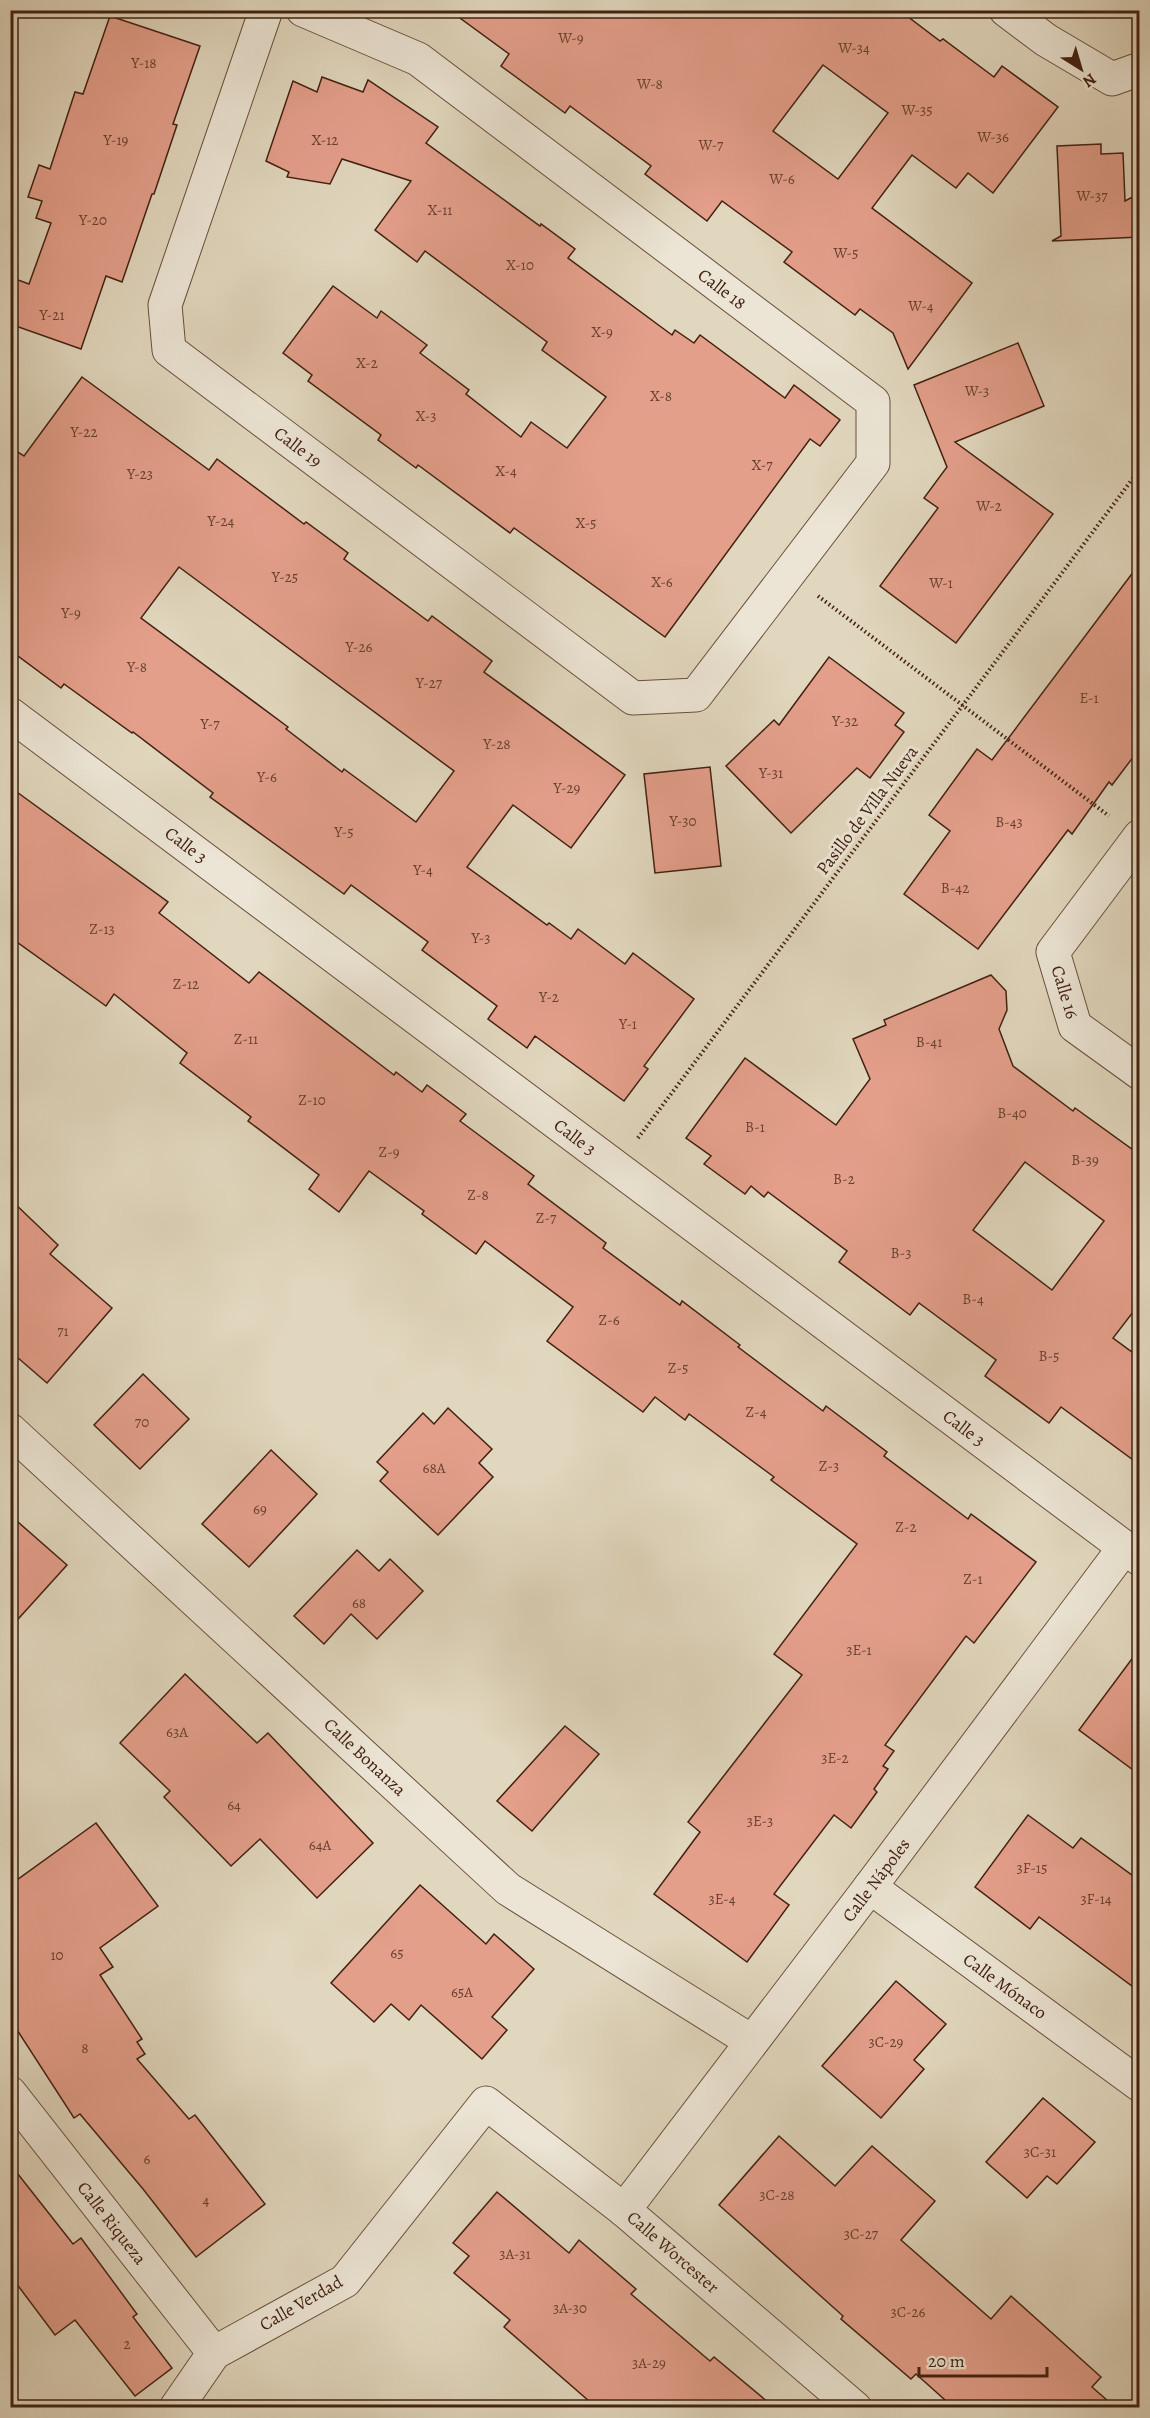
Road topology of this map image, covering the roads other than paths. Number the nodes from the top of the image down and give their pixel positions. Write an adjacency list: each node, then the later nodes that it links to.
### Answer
1 (266, 10): 5 (street, Calle 19)
2 (303, 10): 5 (street, Calle 18)
3 (1006, 10): 4 (street)
4 (1140, 69)
5 (717, 667)
6 (10, 714): 10 (street, Calle 3)
7 (1139, 837): 8 (street, Calle 16)
8 (1140, 1073)
9 (10, 1430): 12 (street, Calle Bonanza)
10 (1132, 1554): 11 (street, Calle Nápoles)
11 (870, 1887): 12 (street, Calle Nápoles); 13 (street, Calle Mónaco)
12 (751, 2041): 16 (street, Calle Nápoles)
13 (1140, 2085)
14 (486, 2103): 16 (street, Calle Worcester); 17 (street, Calle Verdad)
15 (14, 2104): 17 (street, Calle Riqueza)
16 (624, 2210): 18 (street, Calle Worcester)
17 (214, 2353): 19 (street, Calle Verdad)
18 (850, 2406)
19 (176, 2408)

